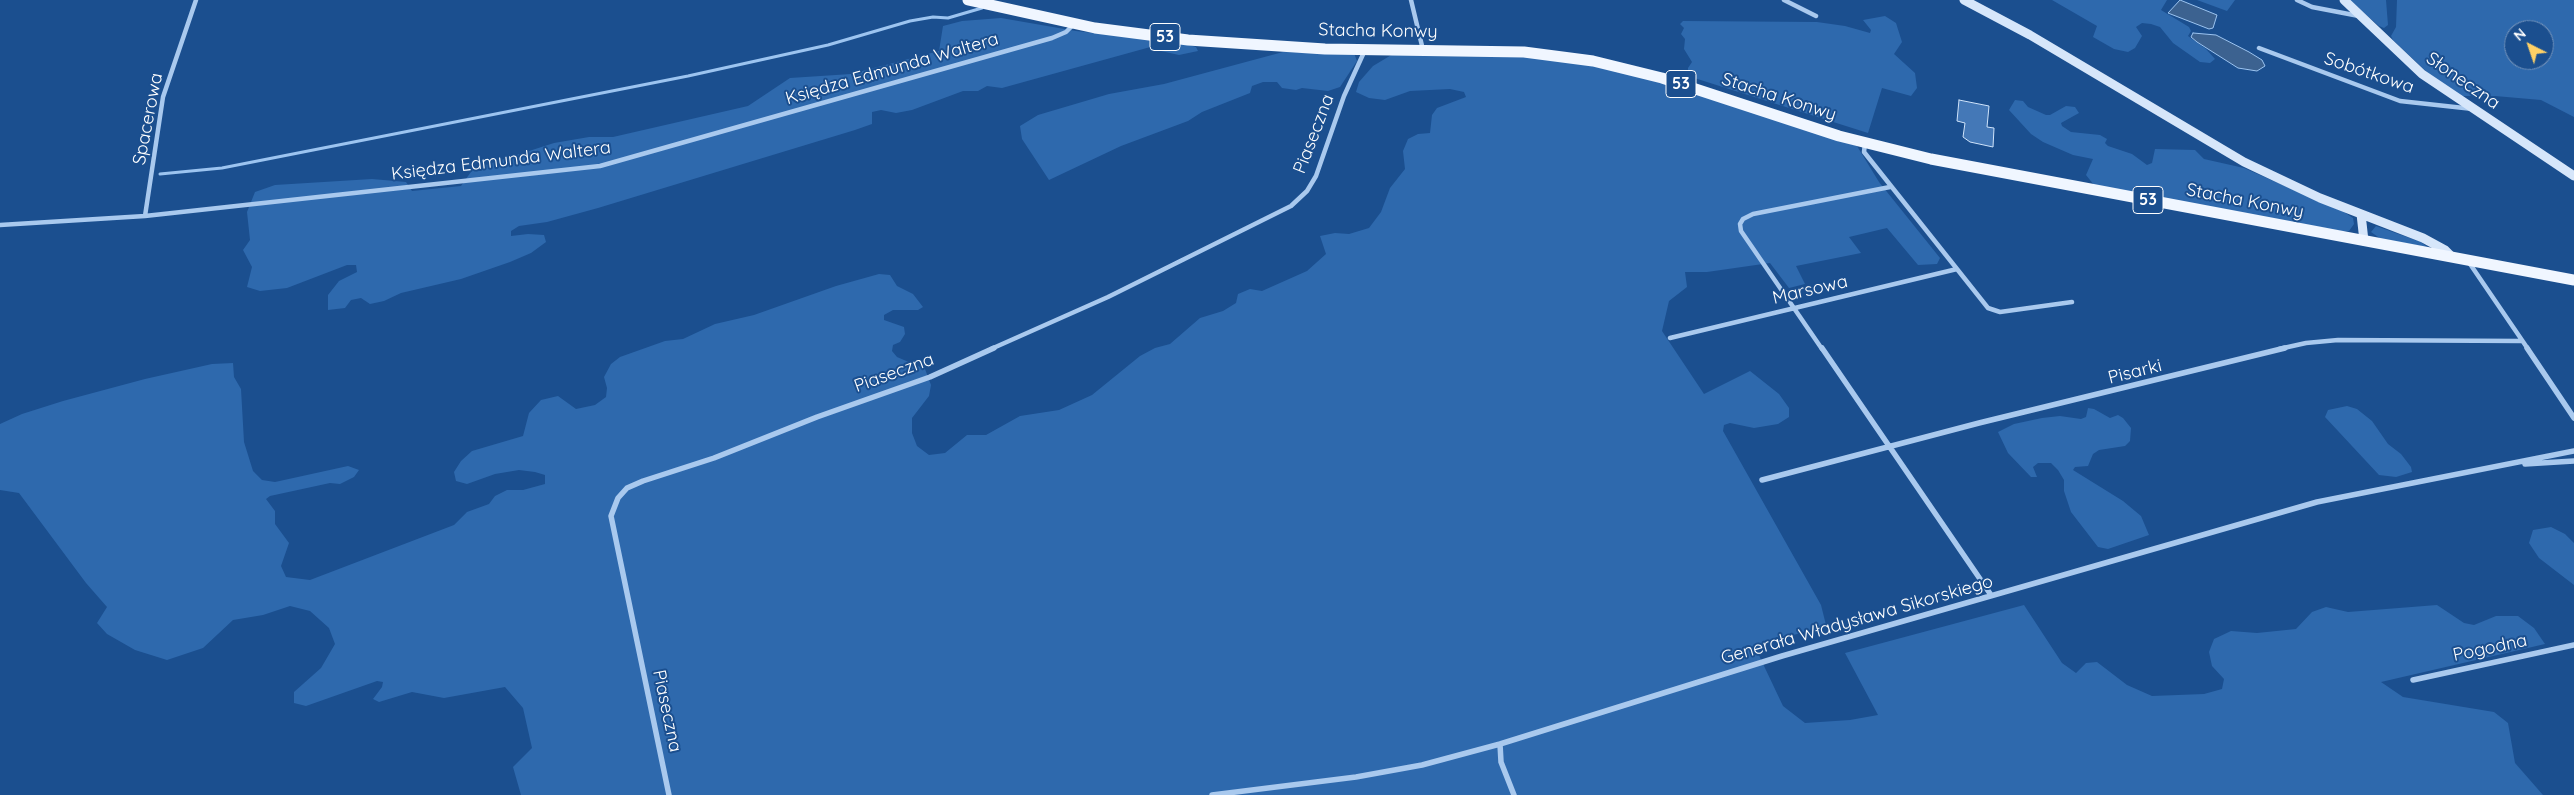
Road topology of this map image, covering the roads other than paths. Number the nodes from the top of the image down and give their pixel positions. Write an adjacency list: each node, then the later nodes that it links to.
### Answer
1 (196, 0): 19 (street, Spacerowa)
2 (968, 0): 10 (main road, Stacha Konwy / 53)
3 (1411, 0): 13 (street)
4 (1784, 0): 8 (street)
5 (1964, 0): 18 (street)
6 (2297, 0): 9 (street)
7 (2344, 0): 9 (street, Słoneczna)
8 (1816, 16)
9 (2362, 17): 14 (street, Słoneczna)
10 (1075, 24): 12 (main road, Stacha Konwy / 53); 19 (street, Księdza Edmunda Waltera)
11 (2259, 48): 14 (street, Sobótkowa)
12 (1365, 50): 13 (main road, Stacha Konwy / 53); 40 (street, Piaseczna)
13 (1423, 50): 15 (main road, Stacha Konwy / 53)
14 (2473, 109): 16 (street, Słoneczna)
15 (1865, 143): 17 (street); 21 (main road, Stacha Konwy / 53)
16 (2574, 176)
17 (1890, 187): 24 (street); 27 (street)
18 (2361, 214): 21 (street); 22 (street)
19 (145, 216): 20 (street, Księdza Edmunda Waltera)
20 (0, 225)
21 (2364, 241): 22 (main road, Stacha Konwy / 53)
22 (2452, 257): 23 (main road, Stacha Konwy / 53)
23 (2468, 260): 25 (main road, Stacha Konwy / 53); 29 (street)
24 (1957, 269): 26 (street); 27 (street, Marsowa)
25 (2574, 280)
26 (2072, 302)
27 (1792, 308): 28 (street, Marsowa); 31 (street)
28 (1670, 338)
29 (2521, 341): 30 (street); 31 (street, Pisarki)
30 (2574, 418)
31 (1888, 447): 35 (street, Pisarki); 36 (street)
32 (2574, 451): 34 (street, Generała Władysława Sikorskiego)
33 (2574, 461): 34 (street, Generała Władysława Sikorskiego)
34 (2510, 465): 36 (street, Generała Władysława Sikorskiego)
35 (1762, 480)
36 (1991, 596): 39 (street, Generała Władysława Sikorskiego)
37 (2574, 645): 38 (street, Pogodna)
38 (2413, 680)
39 (1500, 744): 41 (street, Generała Władysława Sikorskiego); 42 (street)
40 (669, 795)
41 (1212, 795)
42 (1514, 795)

